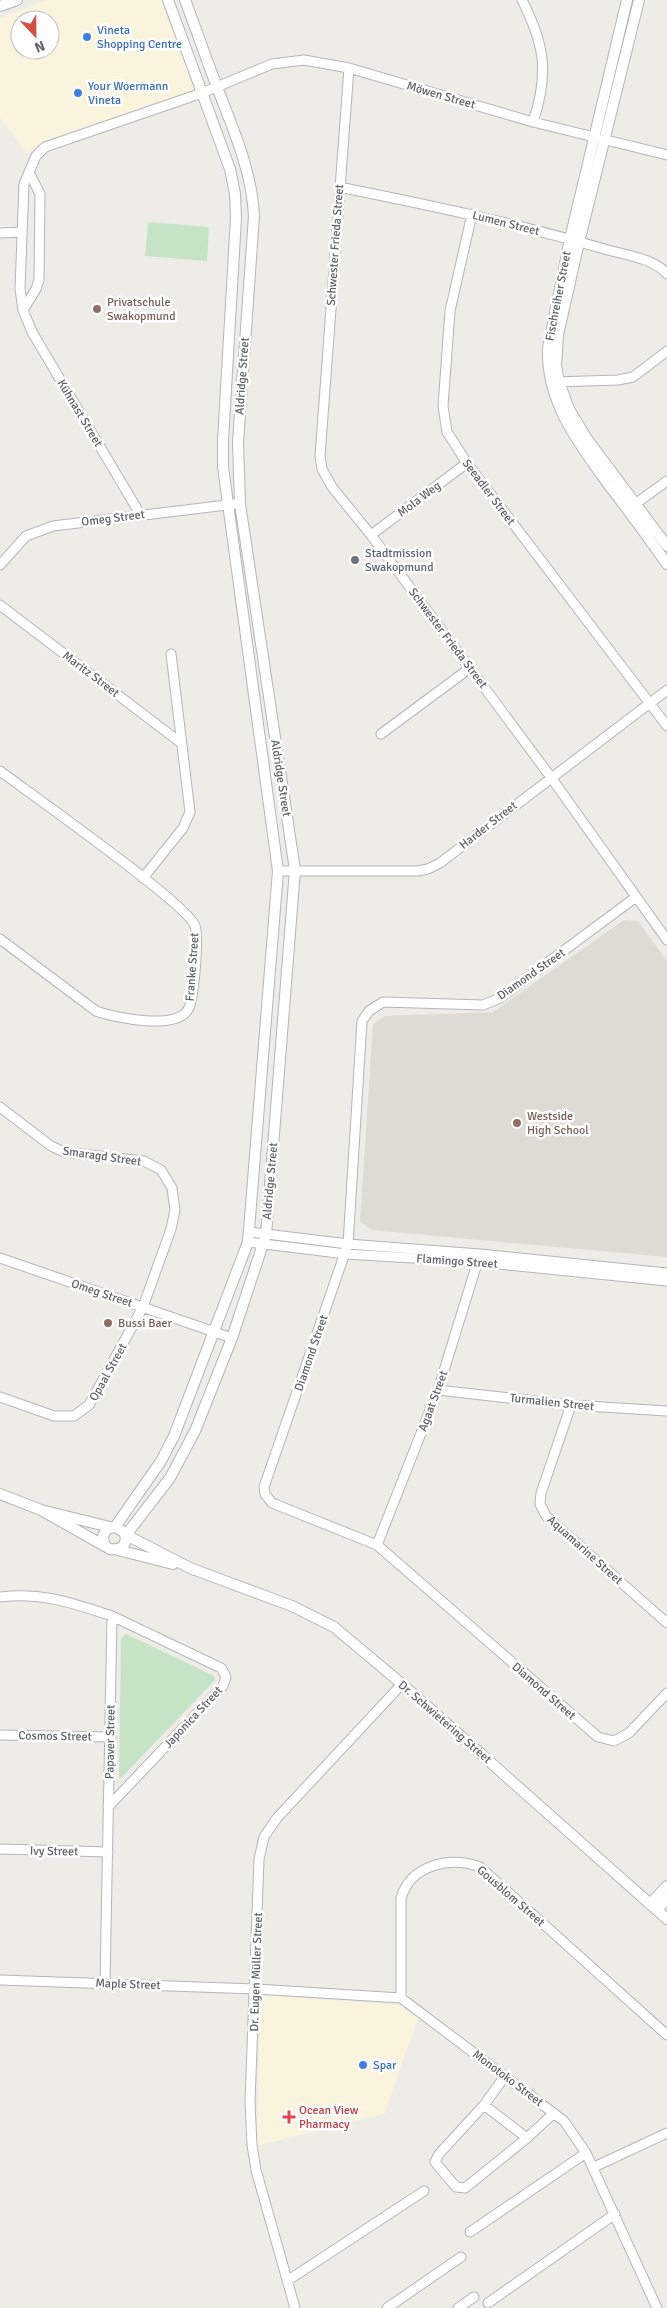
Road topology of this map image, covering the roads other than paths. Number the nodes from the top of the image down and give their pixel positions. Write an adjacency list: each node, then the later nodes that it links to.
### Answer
1 (168, 0): 8 (street, Aldridge Street)
2 (185, 0): 7 (street, Aldridge Street)
3 (522, 0): 9 (street)
4 (627, 0): 10 (street, Fischreiher Street)
5 (639, 0): 10 (street, Fischreiher Street)
6 (349, 68): 7 (street, Möwen Street); 9 (street, Möwen Street); 13 (street, Schwester Frieda Street)
7 (217, 87): 8 (street, Kühnast Street); 23 (street, Aldridge Street)
8 (202, 93): 12 (street, Kühnast Street); 22 (street, Aldridge Street)
9 (533, 122): 10 (street, Möwen Street)
10 (599, 138): 11 (street, Möwen Street); 17 (street, Fischreiher Street)
11 (667, 155)
12 (29, 172): 15 (street, Kühnast Street); 19 (street)
13 (339, 187): 14 (street, Lumen Street); 31 (street, Schwester Frieda Street)
14 (472, 214): 17 (street, Lumen Street); 24 (street, Seeadler Street)
15 (22, 232): 16 (street); 19 (street, Kühnast Street)
16 (0, 233)
17 (574, 240): 18 (street, Lumen Street); 21 (street, Fischreiher Street)
18 (667, 274)
19 (23, 310): 30 (street, Kühnast Street)
20 (667, 351): 21 (street)
21 (554, 382): 26 (street, Fischreiher Street); 29 (street, Fischreiher Street)
22 (226, 388): 23 (street); 28 (street, Aldridge Street)
23 (242, 388): 27 (street, Aldridge Street)
24 (467, 463): 31 (street, Mola Weg); 39 (street, Seeadler Street)
25 (667, 481): 26 (street)
26 (636, 503): 29 (street); 32 (street, Fischreiher Street)
27 (240, 504): 28 (street, Omeg Street); 45 (street, Aldridge Street)
28 (227, 505): 30 (street, Omeg Street); 46 (street, Aldridge Street)
29 (627, 509): 33 (street, Fischreiher Street)
30 (140, 514): 34 (street, Omeg Street)
31 (371, 535): 37 (street, Schwester Frieda Street)
32 (667, 546)
33 (667, 564)
34 (0, 565)
35 (0, 605): 42 (street, Maritz Street)
36 (171, 654): 42 (street)
37 (470, 668): 41 (street); 44 (street, Schwester Frieda Street)
38 (667, 690): 39 (street, Harder Street)
39 (650, 702): 40 (street, Seeadler Street); 44 (street, Harder Street)
40 (667, 726)
41 (381, 734)
42 (181, 743): 47 (street)
43 (0, 771): 47 (street, Franke Street)
44 (550, 776): 45 (street, Harder Street); 48 (street, Schwester Frieda Street)
45 (295, 870): 46 (street, Harder Street); 53 (street, Aldridge Street)
46 (278, 871): 52 (street, Aldridge Street)
47 (142, 878): 49 (street, Franke Street)
48 (636, 897): 50 (street, Schwester Frieda Street); 54 (street, Diamond Street)
49 (0, 939)
50 (667, 940)
51 (0, 1107): 60 (street, Smaragd Street)
52 (249, 1237): 53 (street, Flamingo Street); 61 (street, Aldridge Street)
53 (265, 1239): 54 (street, Flamingo Street); 55 (street, Flamingo Street); 62 (street, Aldridge Street)
54 (348, 1244): 55 (street, Diamond Street); 57 (street, Flamingo Street)
55 (346, 1254): 57 (street, Flamingo Street); 72 (street, Diamond Street)
56 (0, 1258): 60 (street, Omeg Street)
57 (479, 1258): 58 (street, Flamingo Street); 59 (street, Flamingo Street); 63 (street, Agaat Street)
58 (667, 1273)
59 (667, 1281)
60 (143, 1307): 61 (street, Omeg Street); 64 (street, Opaal Street)
61 (214, 1333): 62 (street, Omeg Street); 69 (street, Aldridge Street)
62 (232, 1338): 70 (street, Aldridge Street)
63 (438, 1390): 65 (street, Turmalien Street); 72 (street, Agaat Street)
64 (0, 1396)
65 (571, 1405): 66 (street, Turmalien Street); 77 (street, Aquamarine Street)
66 (667, 1411)
67 (0, 1494): 68 (street)
68 (41, 1510): 69 (street); 71 (street)
69 (112, 1527): 70 (street); 71 (street)
70 (126, 1535): 73 (street); 74 (street, Dr. Schwietering Street)
71 (104, 1544): 73 (street)
72 (377, 1545): 79 (street, Diamond Street)
73 (118, 1550): 74 (street, Dr. Schwietering Street)
74 (194, 1570): 78 (street, Dr. Schwietering Street)
75 (0, 1596): 76 (street)
76 (112, 1616): 81 (street, Papaver Street); 82 (street, Japonica Street)
77 (667, 1623)
78 (402, 1684): 87 (street, Dr. Schwietering Street); 91 (street, Dr. Eugen Müller Street)
79 (667, 1693)
80 (0, 1735): 81 (street, Cosmos Street)
81 (111, 1737): 82 (street, Papaver Street)
82 (108, 1807): 84 (street, Papaver Street)
83 (0, 1849): 84 (street, Ivy Street)
84 (108, 1852): 90 (street, Papaver Street)
85 (667, 1886): 87 (street)
86 (667, 1900): 87 (street)
87 (654, 1907): 88 (street, Dr. Schwietering Street)
88 (667, 1919)
89 (0, 1980): 90 (street, Maple Street)
90 (105, 1983): 91 (street, Maple Street)
91 (256, 1989): 92 (street); 105 (street, Dr. Eugen Müller Street)
92 (401, 1998): 93 (street, Gousblom Street); 94 (street, Monotoko Street)
93 (667, 2035)
94 (505, 2076): 95 (street); 96 (street, Monotoko Street)
95 (484, 2105): 98 (street); 98 (street)
96 (554, 2113): 98 (street); 99 (street, Monotoko Street)
97 (667, 2133): 100 (street)
98 (527, 2138)
99 (586, 2152): 100 (street, Monotoko Street); 103 (street)
100 (594, 2168): 102 (street, Monotoko Street)
101 (424, 2191): 105 (street)
102 (615, 2214): 107 (street); 111 (street, Monotoko Street)
103 (470, 2232)
104 (461, 2257): 109 (street)
105 (287, 2281): 108 (street, Dr. Eugen Müller Street)
106 (474, 2297): 110 (street)
107 (488, 2303)
108 (296, 2308)
109 (387, 2308)
110 (458, 2308)
111 (657, 2308)

